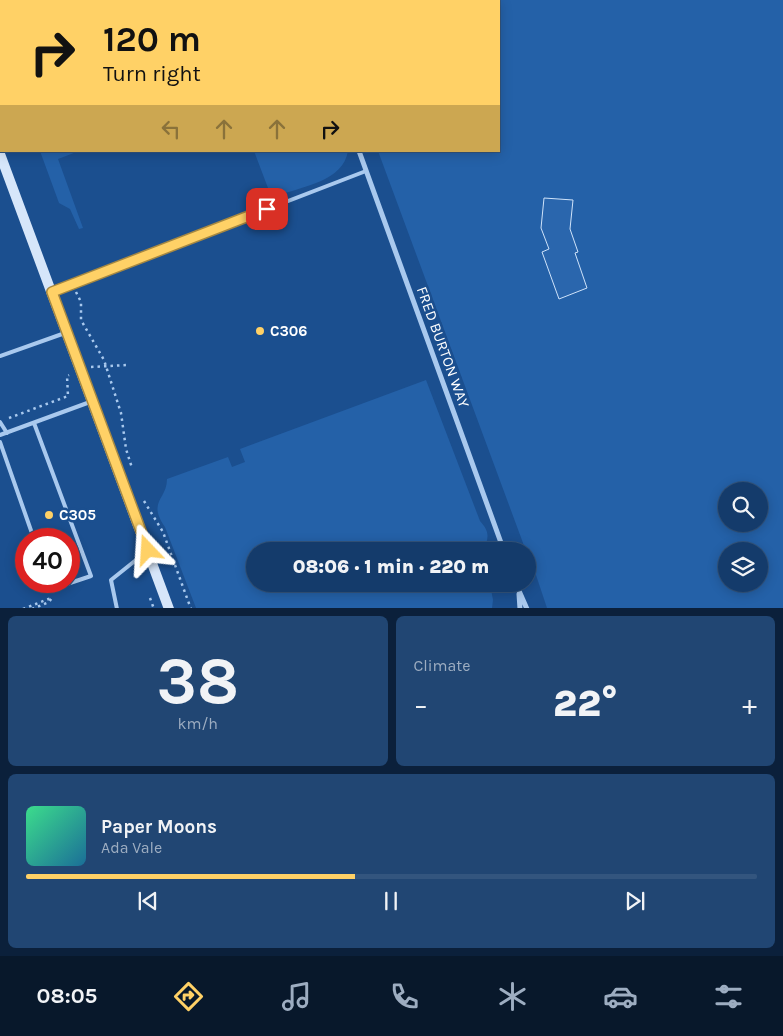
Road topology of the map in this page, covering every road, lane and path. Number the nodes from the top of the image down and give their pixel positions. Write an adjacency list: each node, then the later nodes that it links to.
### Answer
1 (359, 152): 3 (street, FRED BURTON WAY)
2 (0, 154): 5 (street)
3 (366, 171): 4 (lane); 22 (street, FRED BURTON WAY)
4 (72, 284): 5 (lane); 8 (path)
5 (52, 292): 6 (street)
6 (67, 332): 7 (lane); 10 (street)
7 (0, 356)
8 (105, 365): 9 (path); 10 (path); 18 (path)
9 (127, 365)
10 (81, 370): 11 (street); 12 (path)
11 (92, 401): 14 (lane); 24 (street)
12 (5, 414)
13 (0, 422): 15 (lane)
14 (34, 423): 15 (lane); 21 (lane)
15 (8, 432): 16 (lane)
16 (0, 435)
17 (0, 442): 20 (lane)
18 (132, 469)
19 (142, 497): 34 (path)
20 (30, 528)
21 (73, 528)
22 (501, 542)
23 (80, 546): 25 (lane)
24 (148, 550): 31 (lane); 33 (street)
25 (80, 580)
26 (147, 591): 32 (path)
27 (519, 592): 35 (street)
28 (519, 592): 36 (street)
29 (54, 593): 30 (path)
30 (34, 608)
31 (117, 608)
32 (154, 608)
33 (169, 608)
34 (191, 608)
35 (520, 608)
36 (527, 608)

